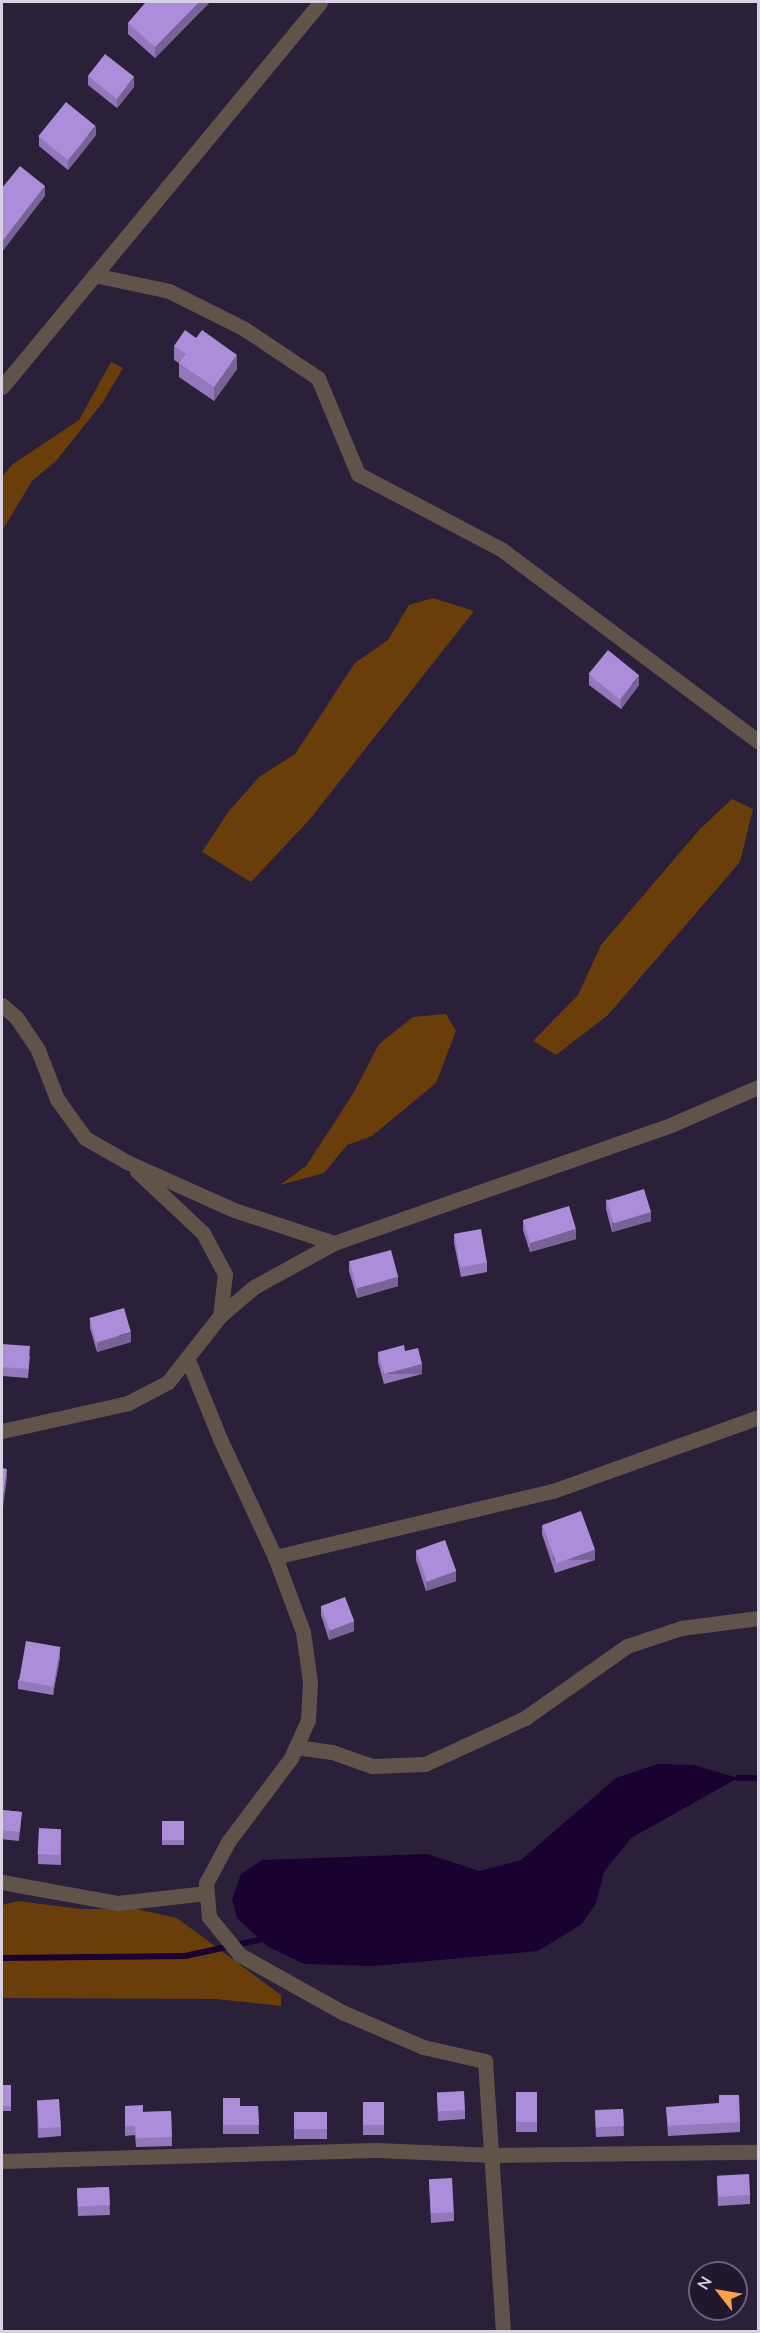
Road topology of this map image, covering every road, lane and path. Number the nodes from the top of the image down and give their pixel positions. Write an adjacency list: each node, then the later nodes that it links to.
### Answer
1 (320, 2): 2 (street)
2 (94, 275): 3 (street); 4 (street)
3 (2, 387)
4 (759, 741)
5 (2, 1005): 7 (street)
6 (759, 1087): 8 (street)
7 (128, 1162): 8 (street); 9 (street)
8 (334, 1243): 9 (street)
9 (220, 1316): 10 (street)
10 (188, 1359): 12 (street); 13 (street)
11 (759, 1417): 13 (street)
12 (2, 1431)
13 (275, 1557): 15 (street)
14 (759, 1618): 15 (street)
15 (296, 1747): 17 (street)
16 (2, 1882): 17 (street)
17 (206, 1893): 19 (street)
18 (759, 2152): 19 (street)
19 (494, 2155): 20 (street); 21 (street)
20 (2, 2161)
21 (503, 2331)

